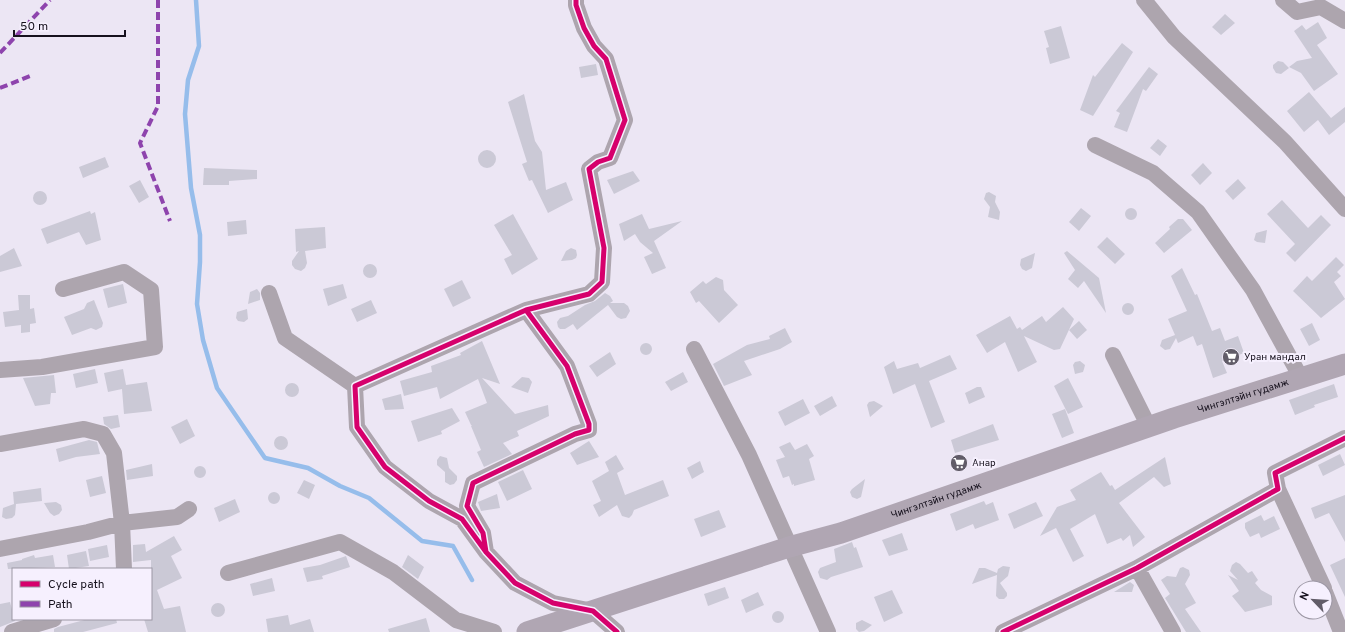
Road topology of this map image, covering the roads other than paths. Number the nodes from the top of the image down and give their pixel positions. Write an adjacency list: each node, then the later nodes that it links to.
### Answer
1 (576, 0): 9 (street)
2 (1144, 0): 6 (street)
3 (1283, 0): 4 (street)
4 (1345, 21)
5 (1095, 145): 14 (street)
6 (1345, 209)
7 (63, 289): 13 (street)
8 (268, 293): 15 (street)
9 (526, 310): 15 (street); 24 (street)
10 (694, 348): 22 (street)
11 (1113, 355): 16 (street)
12 (1345, 364): 14 (main road, Чингэлтэйн гудамж)
13 (0, 370)
14 (1301, 378): 16 (main road, Чингэлтэйн гудамж)
15 (355, 386): 24 (street)
16 (1149, 427): 22 (main road, Чингэлтэйн гудамж)
17 (1345, 438): 19 (street)
18 (0, 444): 21 (street)
19 (1278, 489): 26 (street); 28 (street)
20 (189, 508): 21 (street)
21 (122, 523): 23 (street); 25 (street)
22 (789, 547): 29 (main road, Чингэлтэйн гудамж); 36 (street)
23 (0, 549)
24 (486, 552): 29 (street)
25 (124, 568)
26 (1137, 568): 37 (street); 38 (street)
27 (228, 573): 33 (street)
28 (1320, 580)
29 (593, 611): 34 (main road, Чингэлтэйн гудамж); 35 (street)
30 (1333, 612): 39 (street)
31 (51, 620): 32 (street)
32 (12, 632)
33 (494, 632)
34 (527, 632)
35 (617, 632)
36 (828, 632)
37 (1003, 632)
38 (1172, 632)
39 (1341, 632)

